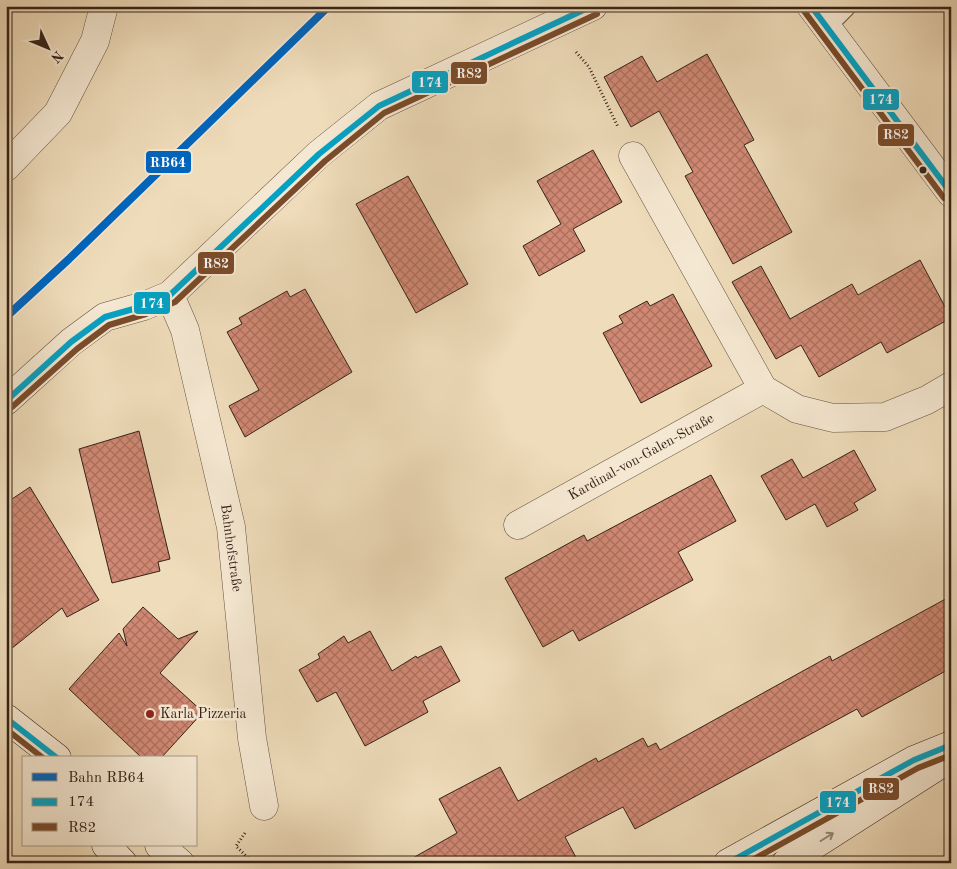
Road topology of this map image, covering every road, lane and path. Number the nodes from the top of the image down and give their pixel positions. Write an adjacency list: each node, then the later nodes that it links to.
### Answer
1 (104, 6): 6 (street)
2 (593, 6): 4 (street)
3 (827, 12): 7 (street)
4 (553, 25): 5 (path); 8 (street)
5 (633, 156): 10 (street)
6 (6, 167)
7 (951, 192)
8 (170, 295): 11 (street); 18 (street, Bahnhofstraße)
9 (951, 386): 10 (street)
10 (763, 389): 12 (street, Kardinal-von-Galen-Straße)
11 (6, 401)
12 (518, 525)
13 (6, 719): 15 (street); 16 (street)
14 (951, 745): 23 (street)
15 (31, 756)
16 (54, 756)
17 (951, 758): 24 (street, one-way to 17)
18 (264, 806)
19 (107, 846): 21 (street)
20 (161, 846): 22 (street)
21 (123, 863)
22 (180, 863)
23 (728, 863)
24 (786, 863)

